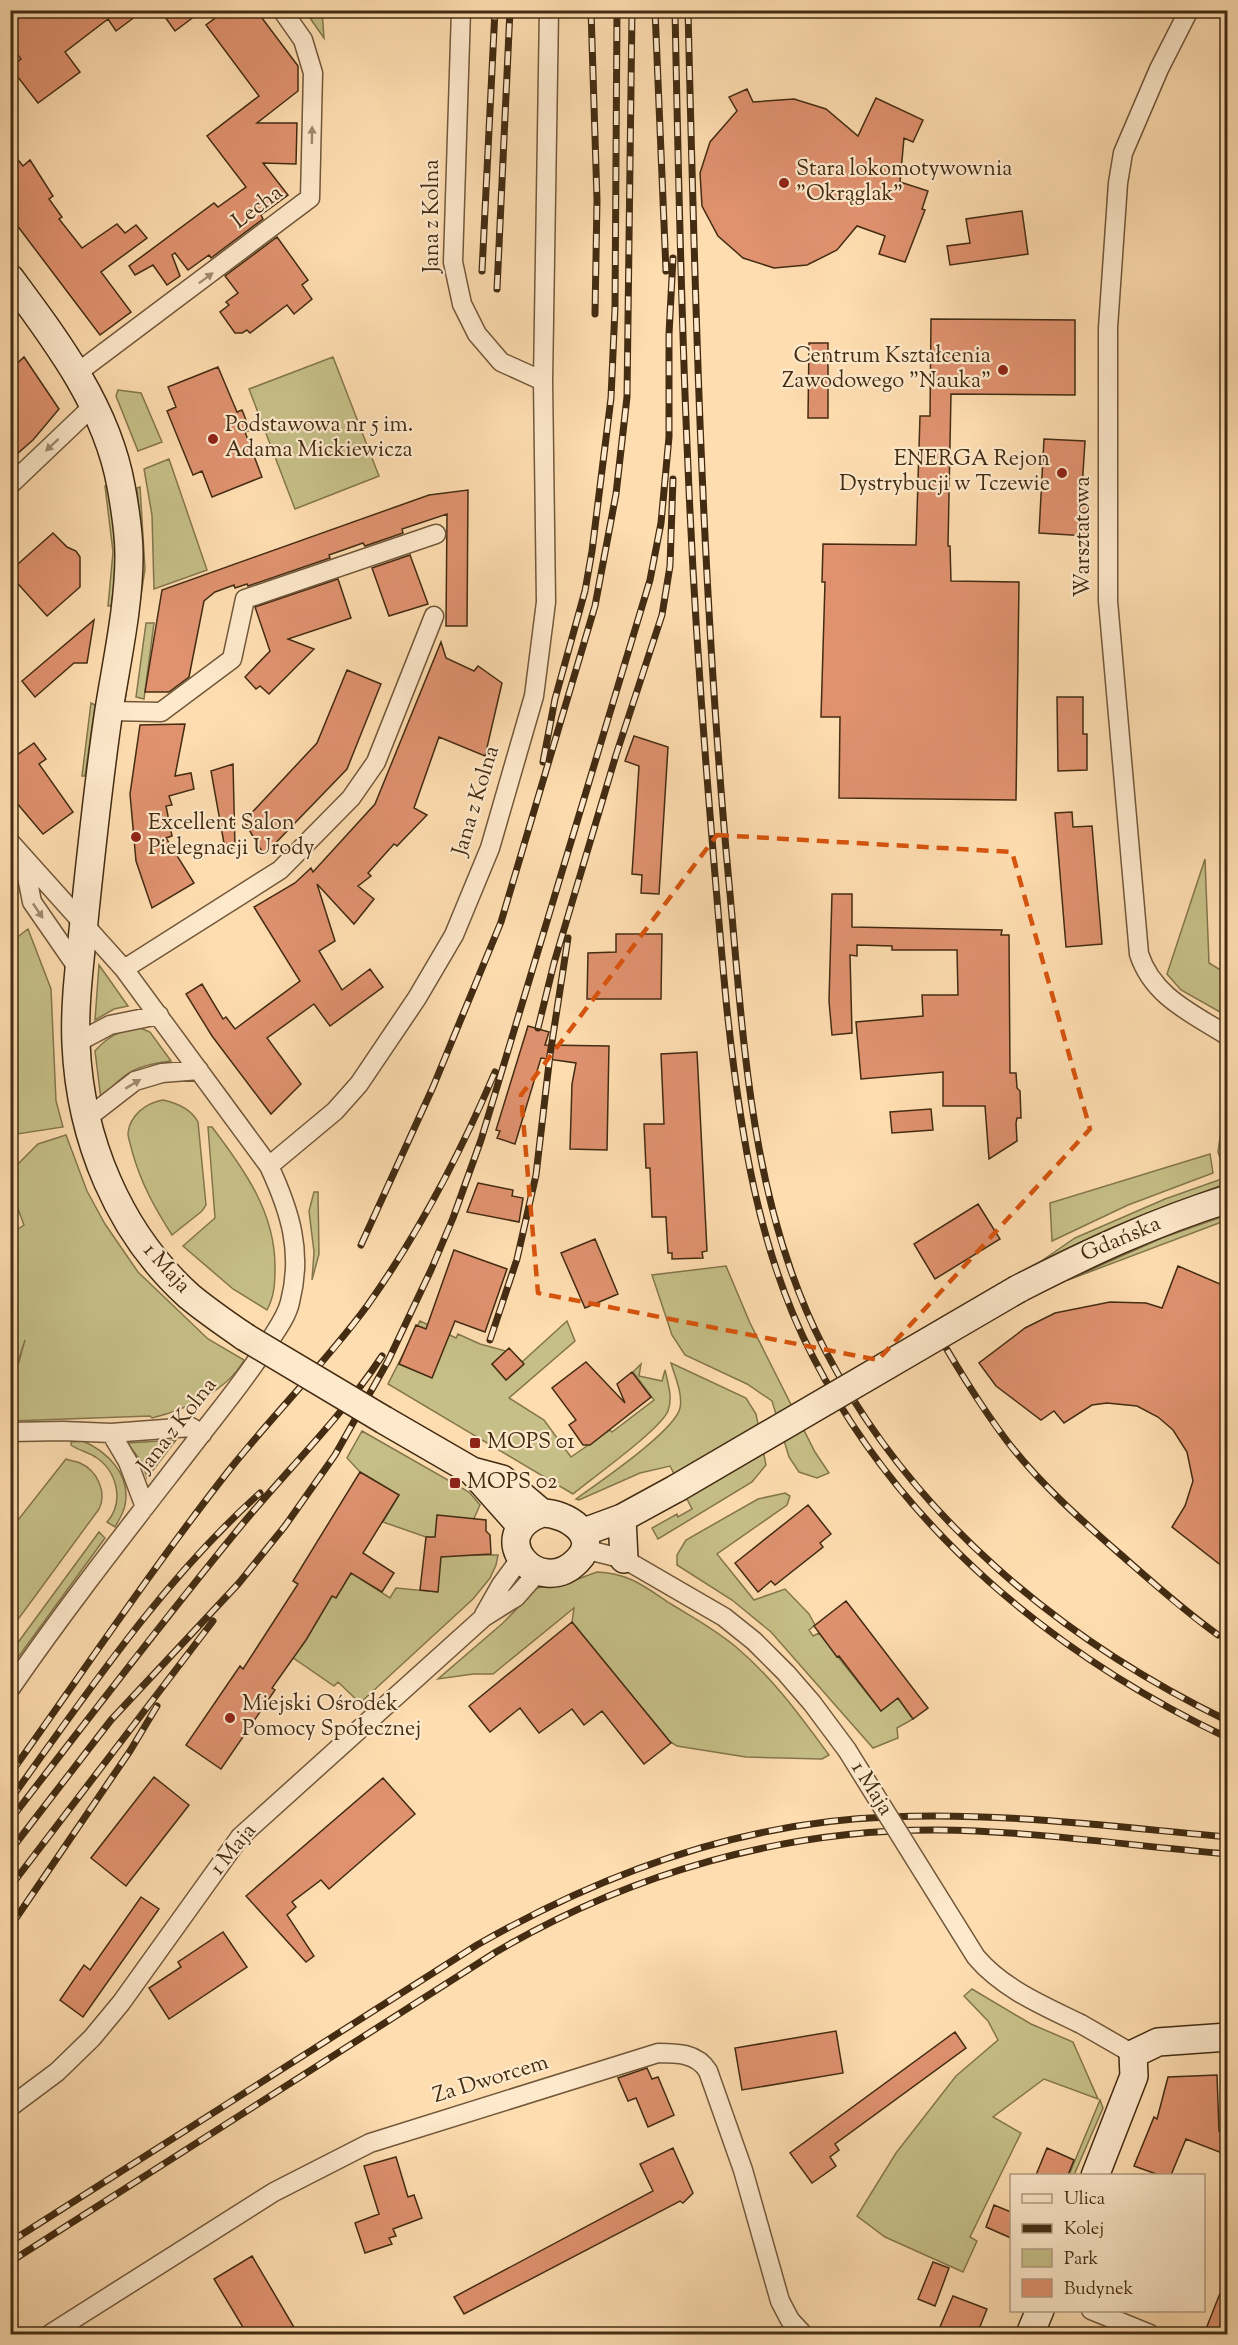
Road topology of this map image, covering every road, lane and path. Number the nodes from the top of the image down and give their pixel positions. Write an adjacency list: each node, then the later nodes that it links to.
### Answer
1 (282, 10): 6 (street, Lecha, one-way to 1)
2 (461, 10): 7 (street, Jana z Kolna)
3 (549, 10): 7 (street, Jana z Kolna)
4 (1189, 10): 18 (street, Warsztatowa)
5 (10, 278): 6 (street, 1 Maja)
6 (77, 373): 8 (street, 1 Maja)
7 (543, 381): 22 (street, Jana z Kolna)
8 (93, 406): 9 (street, one-way to 9); 12 (street, 1 Maja)
9 (10, 484)
10 (436, 534): 12 (street)
11 (434, 615): 15 (street)
12 (109, 711): 14 (street, 1 Maja)
13 (16, 849): 14 (street, Jana z Kolna); 16 (street, one-way to 16)
14 (84, 925): 15 (street, Jana z Kolna); 16 (street, 1 Maja)
15 (124, 969): 17 (street, Jana z Kolna)
16 (79, 970): 19 (street, 1 Maja)
17 (159, 1015): 19 (street); 20 (street, Jana z Kolna)
18 (1227, 1036)
19 (76, 1042): 21 (street, 1 Maja)
20 (200, 1070): 21 (street, one-way to 20); 22 (street, Jana z Kolna)
21 (86, 1119): 29 (street, 1 Maja, bridge)
22 (269, 1166): 26 (street, Jana z Kolna)
23 (1227, 1200): 28 (street, Gdańska, bridge)
24 (10, 1432): 25 (street)
25 (111, 1433): 26 (street); 27 (street)
26 (202, 1434): 27 (street, Jana z Kolna)
27 (145, 1508): 33 (street, Jana z Kolna)
28 (622, 1518): 30 (street); 31 (street)
29 (532, 1520): 30 (street); 32 (street)
30 (584, 1541): 31 (street, 1 Maja); 32 (street)
31 (624, 1559): 35 (street, 1 Maja, bridge)
32 (529, 1565): 36 (street, 1 Maja)
33 (10, 1689)
34 (1227, 2037): 35 (street)
35 (1133, 2054): 37 (street)
36 (10, 2107)
37 (1095, 2174)
38 (1039, 2312): 42 (street)
39 (1096, 2312): 43 (street)
40 (50, 2334): 41 (street, Za Dworcem)
41 (803, 2334)
42 (1030, 2334)
43 (1150, 2334)

